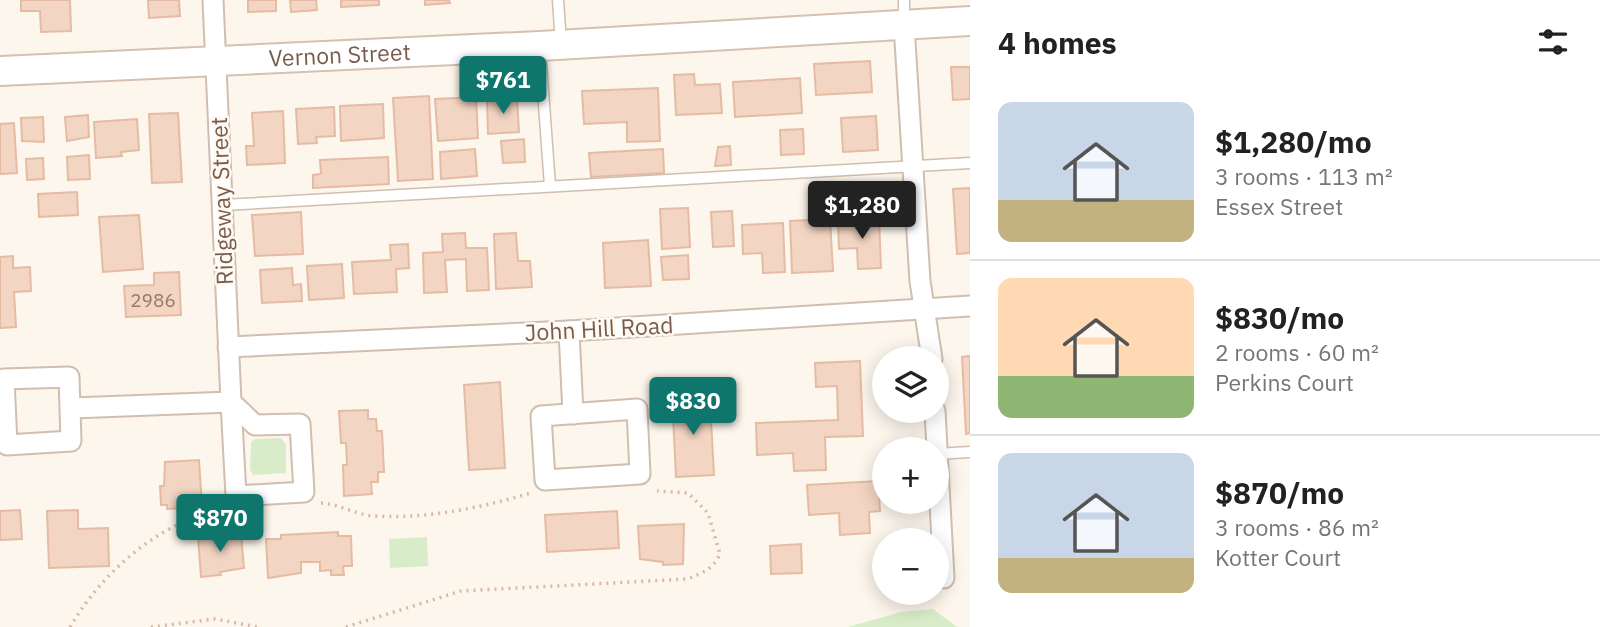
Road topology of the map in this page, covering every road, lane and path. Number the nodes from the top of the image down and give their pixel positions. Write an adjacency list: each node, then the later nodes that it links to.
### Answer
1 (213, 0): 6 (street, Ridgeway Street)
2 (558, 0): 5 (lane)
3 (904, 12): 4 (street, Vernon Street); 5 (street, Vernon Street); 9 (street)
4 (970, 21)
5 (550, 45): 6 (street, Vernon Street); 10 (lane)
6 (216, 60): 7 (street, Vernon Street); 11 (street, Ridgeway Street)
7 (0, 71)
8 (970, 163): 9 (lane)
9 (912, 167): 10 (lane); 13 (street)
10 (550, 186): 11 (lane)
11 (223, 205): 16 (street, Ridgeway Street)
12 (970, 306): 13 (street, John Hill Road)
13 (925, 309): 14 (street, John Hill Road); 15 (street)
14 (569, 331): 16 (street, John Hill Road); 19 (street)
15 (930, 346)
16 (228, 347): 17 (street, Ridgeway Street)
17 (231, 402): 17 (street, Ridgeway Street); 18 (street)
18 (72, 408): 18 (street)
19 (573, 414): 19 (street)
20 (970, 452): 21 (lane)
21 (949, 453)
22 (657, 491): 29 (path)
23 (531, 494): 24 (path)
24 (318, 502)
25 (221, 508): 26 (path)
26 (70, 627)
27 (151, 627): 28 (path)
28 (258, 627)
29 (345, 627)

